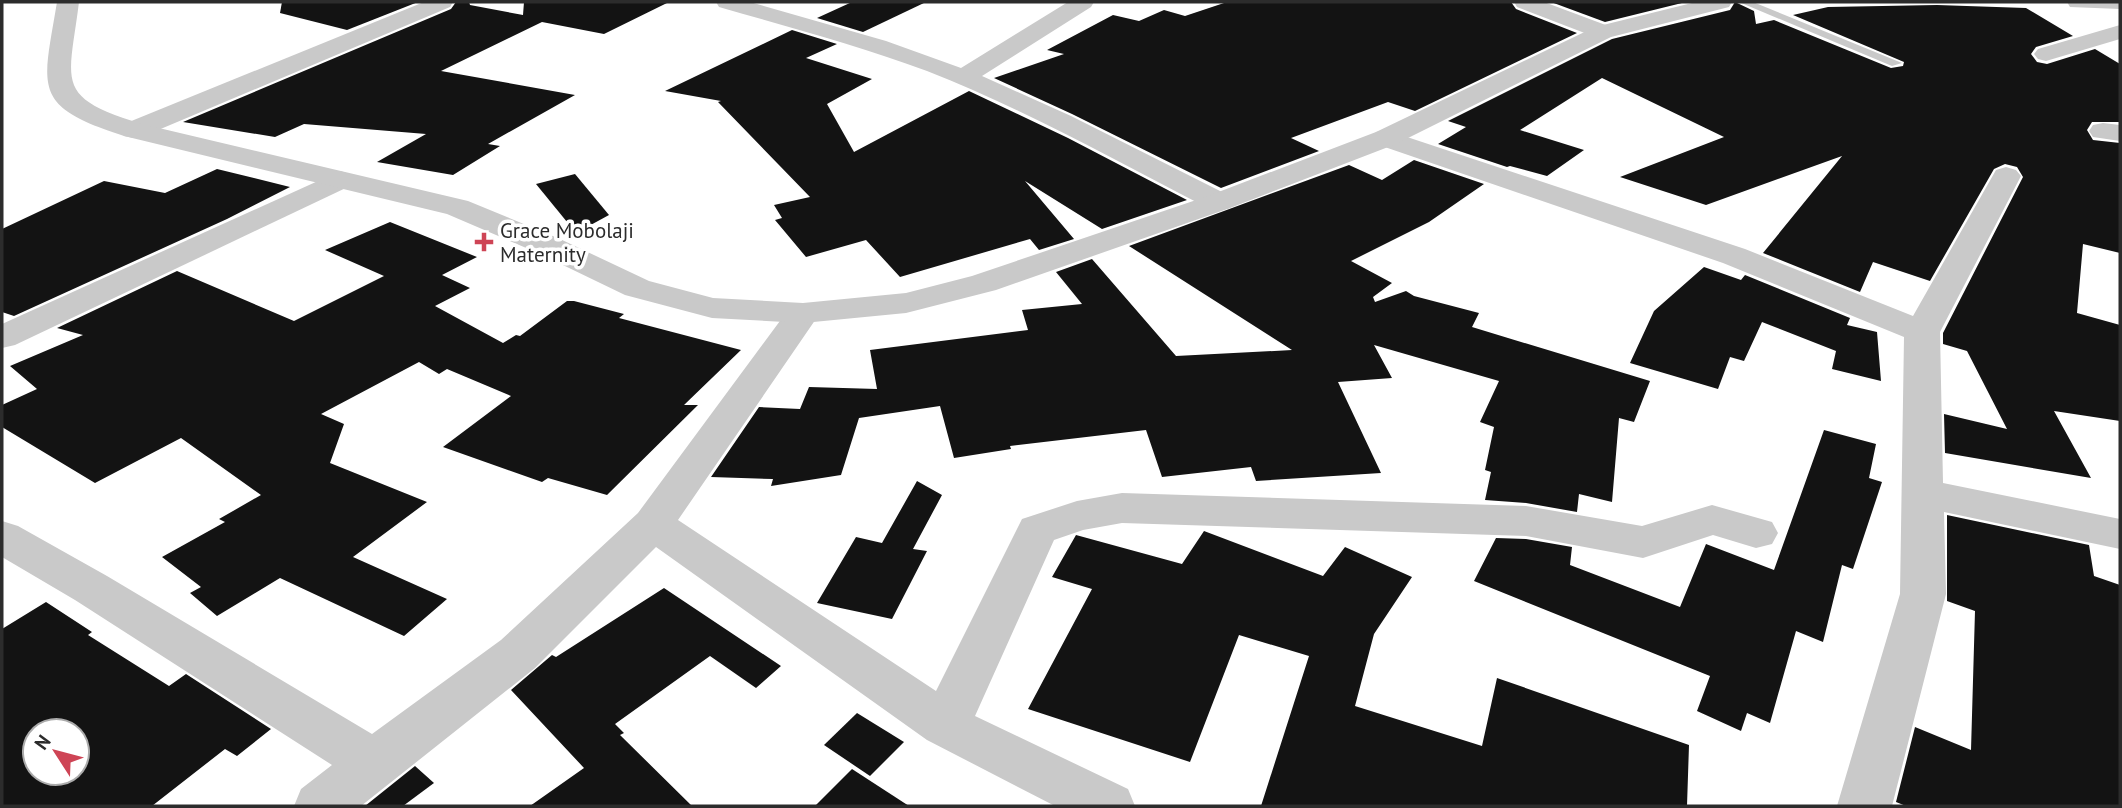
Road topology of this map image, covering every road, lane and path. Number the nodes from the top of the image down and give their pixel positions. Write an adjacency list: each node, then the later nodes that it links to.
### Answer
1 (442, 2): 16 (street)
2 (727, 2): 15 (street)
3 (1083, 2): 15 (street)
4 (1525, 2): 11 (street)
5 (1721, 2): 11 (street)
6 (1744, 2): 14 (lane)
7 (2078, 2): 8 (street)
8 (2112, 3): 10 (street)
9 (68, 4): 16 (street)
10 (2120, 5)
11 (1603, 32): 17 (street)
12 (2116, 37): 13 (street)
13 (2046, 54)
14 (1896, 63)
15 (963, 77): 20 (street)
16 (134, 130): 19 (street)
17 (1385, 138): 20 (street); 22 (street)
18 (2006, 176): 22 (street)
19 (340, 180): 21 (street); 23 (street)
20 (1219, 202): 21 (street)
21 (803, 313): 25 (street)
22 (1922, 332): 24 (street)
23 (2, 337)
24 (1921, 493): 27 (street); 33 (street)
25 (653, 524): 29 (street); 30 (street)
26 (1756, 533): 29 (street)
27 (2120, 534)
28 (2, 537): 30 (street)
29 (945, 725): 32 (street)
30 (374, 763): 31 (street)
31 (321, 806)
32 (1108, 806)
33 (1864, 806)

